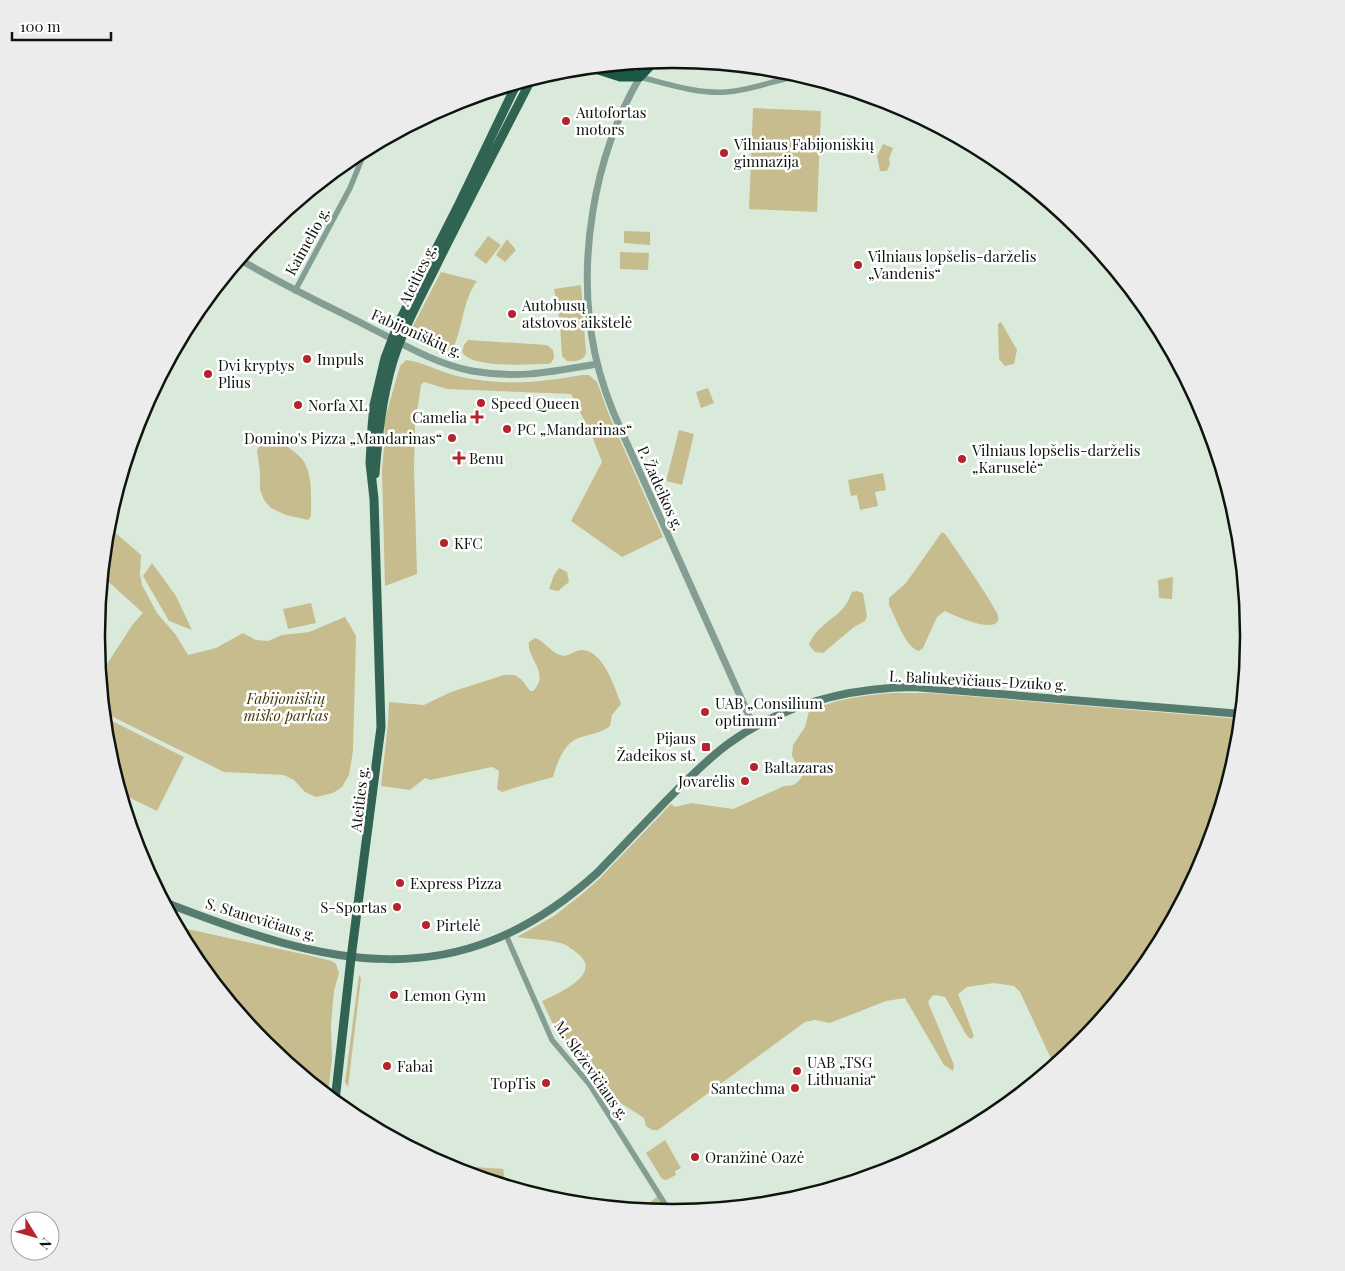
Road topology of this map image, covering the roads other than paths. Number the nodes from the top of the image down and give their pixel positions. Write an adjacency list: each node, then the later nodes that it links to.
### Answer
1 (641, 69): 5 (highway)
2 (647, 69): 5 (highway)
3 (622, 70): 5 (highway)
4 (603, 72): 5 (highway)
5 (640, 77): 6 (street); 13 (street, P. Žadeikos g.)
6 (787, 79)
7 (528, 86): 12 (main road, Ateities g.)
8 (513, 91): 12 (main road, Ateities g.)
9 (361, 160): 11 (street, Kaimelio g.)
10 (245, 261): 11 (street, Fabijoniškių g.)
11 (295, 291): 12 (street, Fabijoniškių g.)
12 (396, 341): 13 (street, Fabijoniškių g.); 18 (main road, Ateities g.)
13 (597, 364): 15 (street, P. Žadeikos g.)
14 (1235, 713): 15 (main road, L. Baliukevičiaus-Dzūko g.)
15 (754, 726): 17 (main road, L. Baliukevičiaus-Dzūko g.)
16 (173, 906): 18 (main road, S. Stanevičiaus g.)
17 (506, 935): 18 (main road, L. Baliukevičiaus-Dzūko g.); 20 (street, M. Sleževičiaus g.)
18 (351, 958): 19 (main road, Ateities g.)
19 (336, 1093)
20 (665, 1204)

